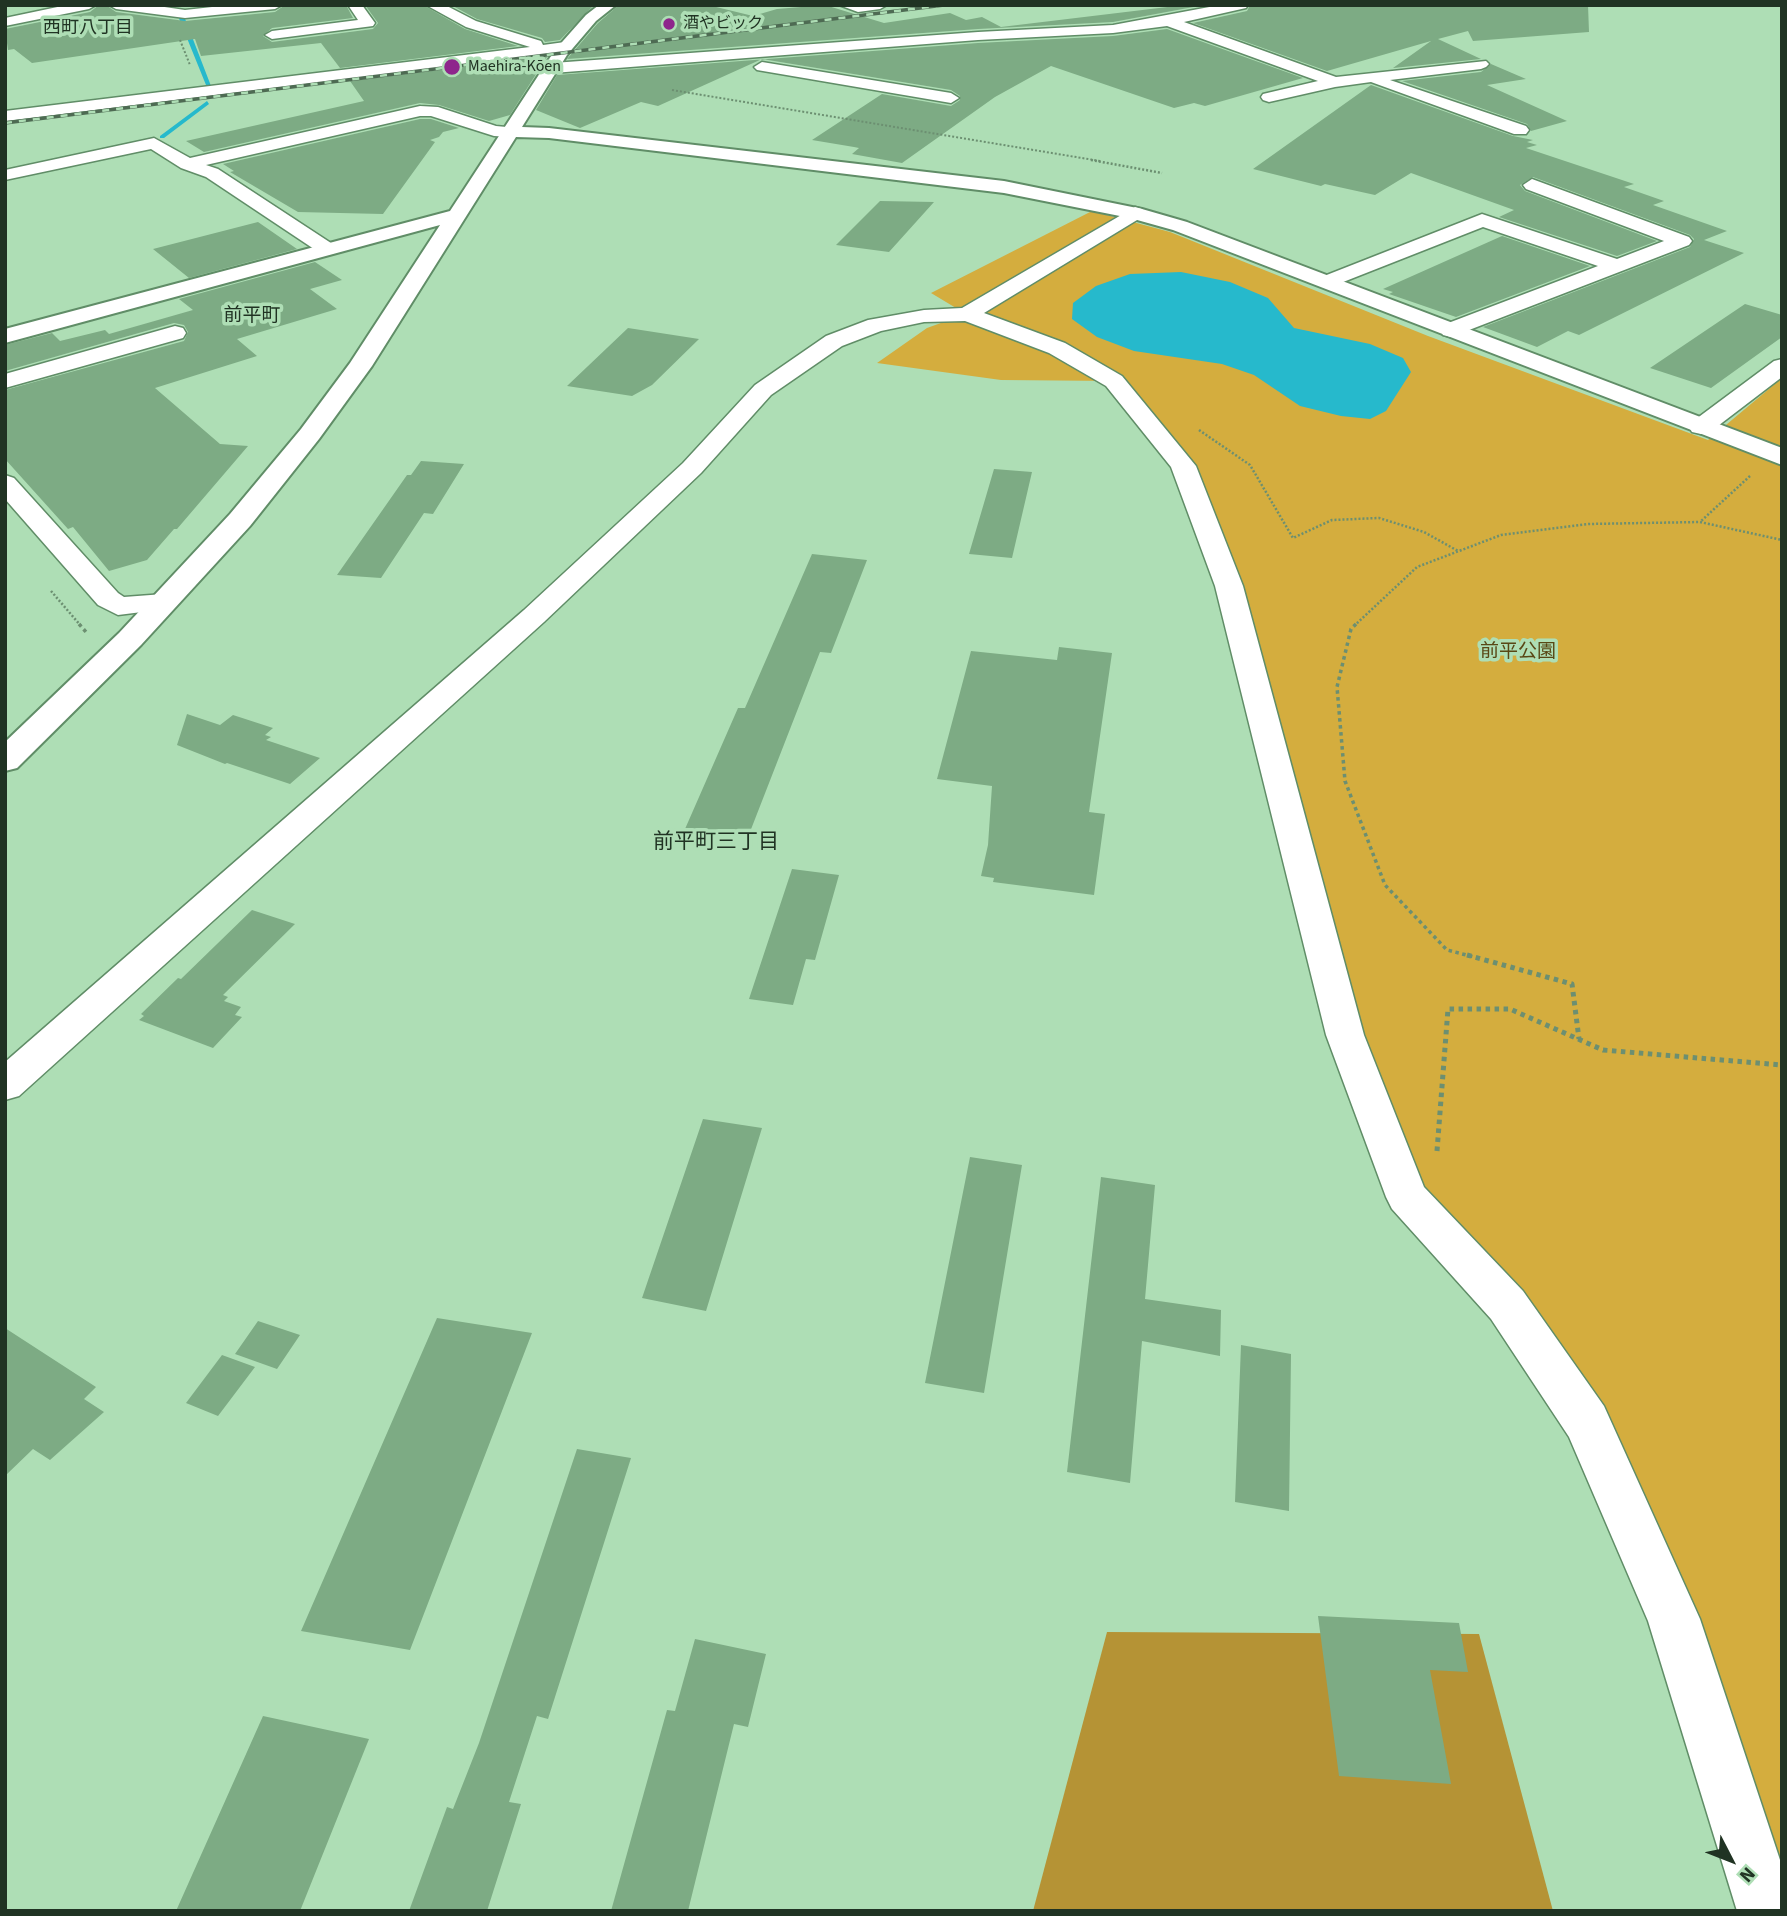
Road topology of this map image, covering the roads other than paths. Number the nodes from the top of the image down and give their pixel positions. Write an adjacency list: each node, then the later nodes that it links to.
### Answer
1 (89, 5): 11 (street)
2 (116, 5): 3 (street)
3 (275, 5)
4 (355, 5): 12 (street)
5 (433, 5): 13 (street)
6 (609, 5): 13 (street)
7 (846, 5): 8 (street)
8 (880, 5)
9 (1241, 5): 10 (street)
10 (1168, 21): 14 (street); 17 (street)
11 (5, 22)
12 (272, 35)
13 (555, 54): 14 (street); 20 (street); 22 (street)
14 (706, 57): 19 (street)
15 (1481, 64): 16 (street)
16 (1371, 78): 17 (street); 21 (street)
17 (1335, 82): 18 (street)
18 (1269, 97)
19 (951, 98)
20 (5, 116)
21 (1520, 130)
22 (511, 132): 23 (street); 26 (street); 27 (street)
23 (187, 164): 24 (street); 28 (street)
24 (5, 175)
25 (1532, 185): 29 (street)
26 (1135, 213): 30 (street); 31 (street)
27 (456, 215): 28 (street); 40 (street)
28 (327, 249): 34 (street)
29 (1618, 266): 30 (street); 32 (street)
30 (1326, 282): 32 (street)
31 (967, 314): 42 (street); 43 (street)
32 (1451, 330): 37 (street)
33 (175, 333): 36 (street)
34 (5, 336)
35 (1782, 366): 37 (street)
36 (5, 382)
37 (1701, 427): 38 (street)
38 (1778, 456)
39 (5, 483): 40 (street)
40 (164, 602): 41 (street)
41 (5, 761)
42 (5, 1085)
43 (1767, 1911)

